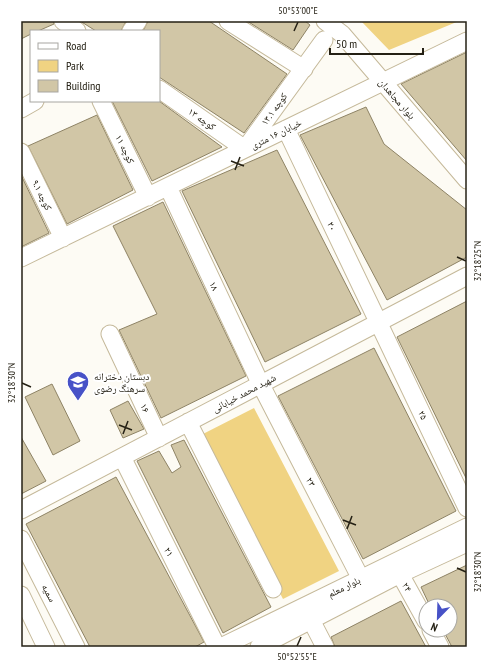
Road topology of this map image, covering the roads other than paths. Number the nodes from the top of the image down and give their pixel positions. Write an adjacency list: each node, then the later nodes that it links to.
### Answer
1 (63, 21): 6 (street)
2 (138, 21): 7 (street)
3 (228, 21): 10 (street)
4 (325, 21): 5 (street, بلوار مجاهدان)
5 (340, 27): 11 (street, بلوار مجاهدان)
6 (76, 30)
7 (132, 30)
8 (324, 40): 10 (street, کوچه ۱۳.۱)
9 (467, 41): 11 (street, خیابان ۱۶ متری)
10 (304, 69): 17 (street, کوچه ۱۳.۱)
11 (382, 82): 16 (street, خیابان ۱۶ متری); 19 (street, بلوار مجاهدان)
12 (160, 90): 17 (street, کوچه ۱۳)
13 (33, 102): 15 (street)
14 (101, 102): 21 (street, کوچه ۱۱)
15 (21, 109)
16 (286, 129): 17 (street, خیابان ۱۶ متری); 25 (street, ۲۰)
17 (245, 149): 20 (street, خیابان ۱۶ متری)
18 (21, 152): 22 (street, کوچه ۹.۱)
19 (467, 180)
20 (168, 187): 21 (street, خیابان ۱۶ متری); 27 (street, ۱۸)
21 (148, 197): 22 (street, خیابان ۱۶ متری)
22 (63, 238): 23 (street, خیابان ۱۶ متری)
23 (21, 258)
24 (467, 276): 25 (street, شهید محمد خیابانی)
25 (378, 323): 27 (street, شهید محمد خیابانی); 31 (street, ۲۵)
26 (110, 334): 29 (street, ۱۶)
27 (261, 384): 28 (street, شهید محمد خیابانی); 37 (street, ۲۳)
28 (188, 422): 29 (street, شهید محمد خیابانی); 38 (street)
29 (159, 438): 30 (street, شهید محمد خیابانی)
30 (122, 457): 32 (street, شهید محمد خیابانی); 46 (street, ۲۱)
31 (467, 508)
32 (21, 510)
33 (467, 527): 37 (street, بلوار معلم)
34 (21, 539): 45 (street, سمیه)
35 (467, 542): 36 (street, بلوار معلم)
36 (400, 574): 40 (street, بلوار معلم); 41 (street, ۲۴)
37 (361, 579): 40 (street, بلوار معلم)
38 (273, 589)
39 (21, 595): 44 (street)
40 (341, 597): 42 (street, بلوار معلم); 47 (street, بلوار معلم)
41 (418, 607)
42 (311, 620): 48 (street, بلوار معلم); 49 (street)
43 (435, 638): 50 (street)
44 (46, 647)
45 (76, 647)
46 (217, 647)
47 (221, 647)
48 (259, 647)
49 (324, 647)
50 (440, 647)

